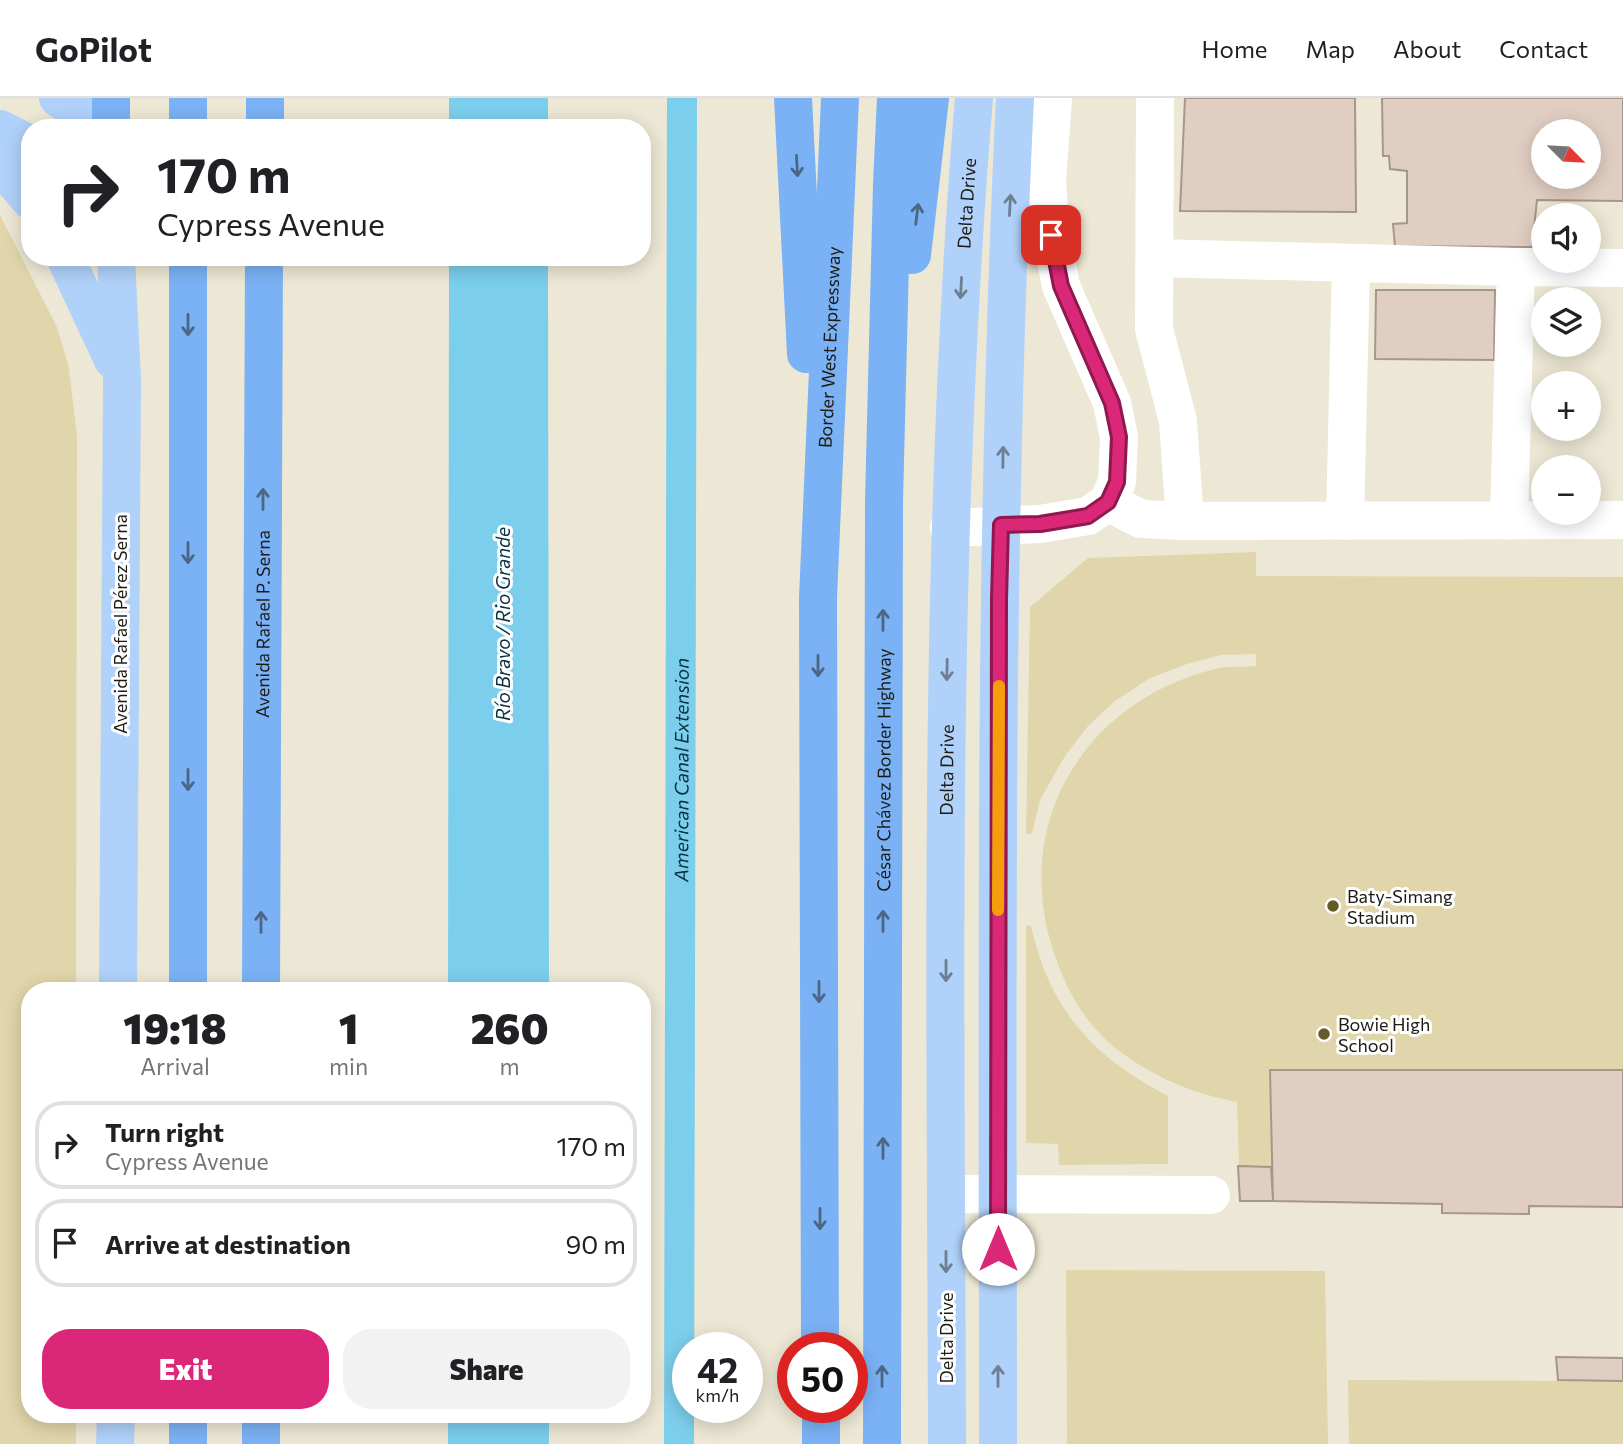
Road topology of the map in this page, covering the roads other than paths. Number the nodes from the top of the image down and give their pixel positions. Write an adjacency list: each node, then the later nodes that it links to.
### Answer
1 (58, 98): 13 (main road)
2 (111, 98): 14 (highway)
3 (188, 98): 15 (highway)
4 (265, 98): 16 (highway)
5 (793, 98): 38 (highway, one-way to 38)
6 (839, 98): 38 (highway, Border West Expressway)
7 (897, 98): 30 (highway, César Chávez Border Highway)
8 (930, 98): 30 (highway, one-way to 8)
9 (974, 98): 37 (main road, Delta Drive, one-way to 37)
10 (1015, 98): 36 (main road, one-way to 10)
11 (1053, 98): 31 (street)
12 (1155, 98): 21 (street)
13 (86, 119)
14 (111, 119)
15 (188, 119)
16 (265, 119)
17 (0, 129): 18 (main road)
18 (21, 140)
19 (0, 165): 20 (main road)
20 (21, 190)
21 (1155, 258): 22 (street); 33 (street)
22 (1351, 263): 27 (street); 34 (street)
23 (69, 266): 29 (main road)
24 (116, 266): 29 (main road, Avenida Rafael Pérez Serna)
25 (188, 266): 40 (highway, one-way to 40)
26 (264, 266): 41 (highway, Avenida Rafael P. Serna, one-way to 26)
27 (1516, 267): 28 (street); 35 (street)
28 (1623, 268)
29 (122, 380): 39 (main road, Avenida Rafael Pérez Serna)
30 (884, 501): 54 (highway, César Chávez Border Highway, one-way to 30)
31 (1108, 502): 33 (street); 36 (street)
32 (1623, 520): 35 (street)
33 (1185, 521): 34 (street)
34 (1345, 521): 35 (street)
35 (1508, 521)
36 (1001, 525): 37 (street); 43 (main road)
37 (949, 528): 42 (main road, Delta Drive, one-way to 42)
38 (818, 598): 45 (highway, one-way to 45)
39 (118, 982)
40 (188, 982)
41 (261, 982)
42 (946, 1194): 43 (street); 55 (main road, Delta Drive, one-way to 55)
43 (998, 1194): 44 (street); 56 (main road, one-way to 43)
44 (1211, 1195)
45 (821, 1332)
46 (116, 1423): 50 (main road)
47 (188, 1423): 51 (highway)
48 (261, 1423): 52 (highway)
49 (821, 1423): 53 (highway)
50 (115, 1444)
51 (188, 1444)
52 (261, 1444)
53 (821, 1444)
54 (882, 1444)
55 (947, 1444)
56 (998, 1444)

